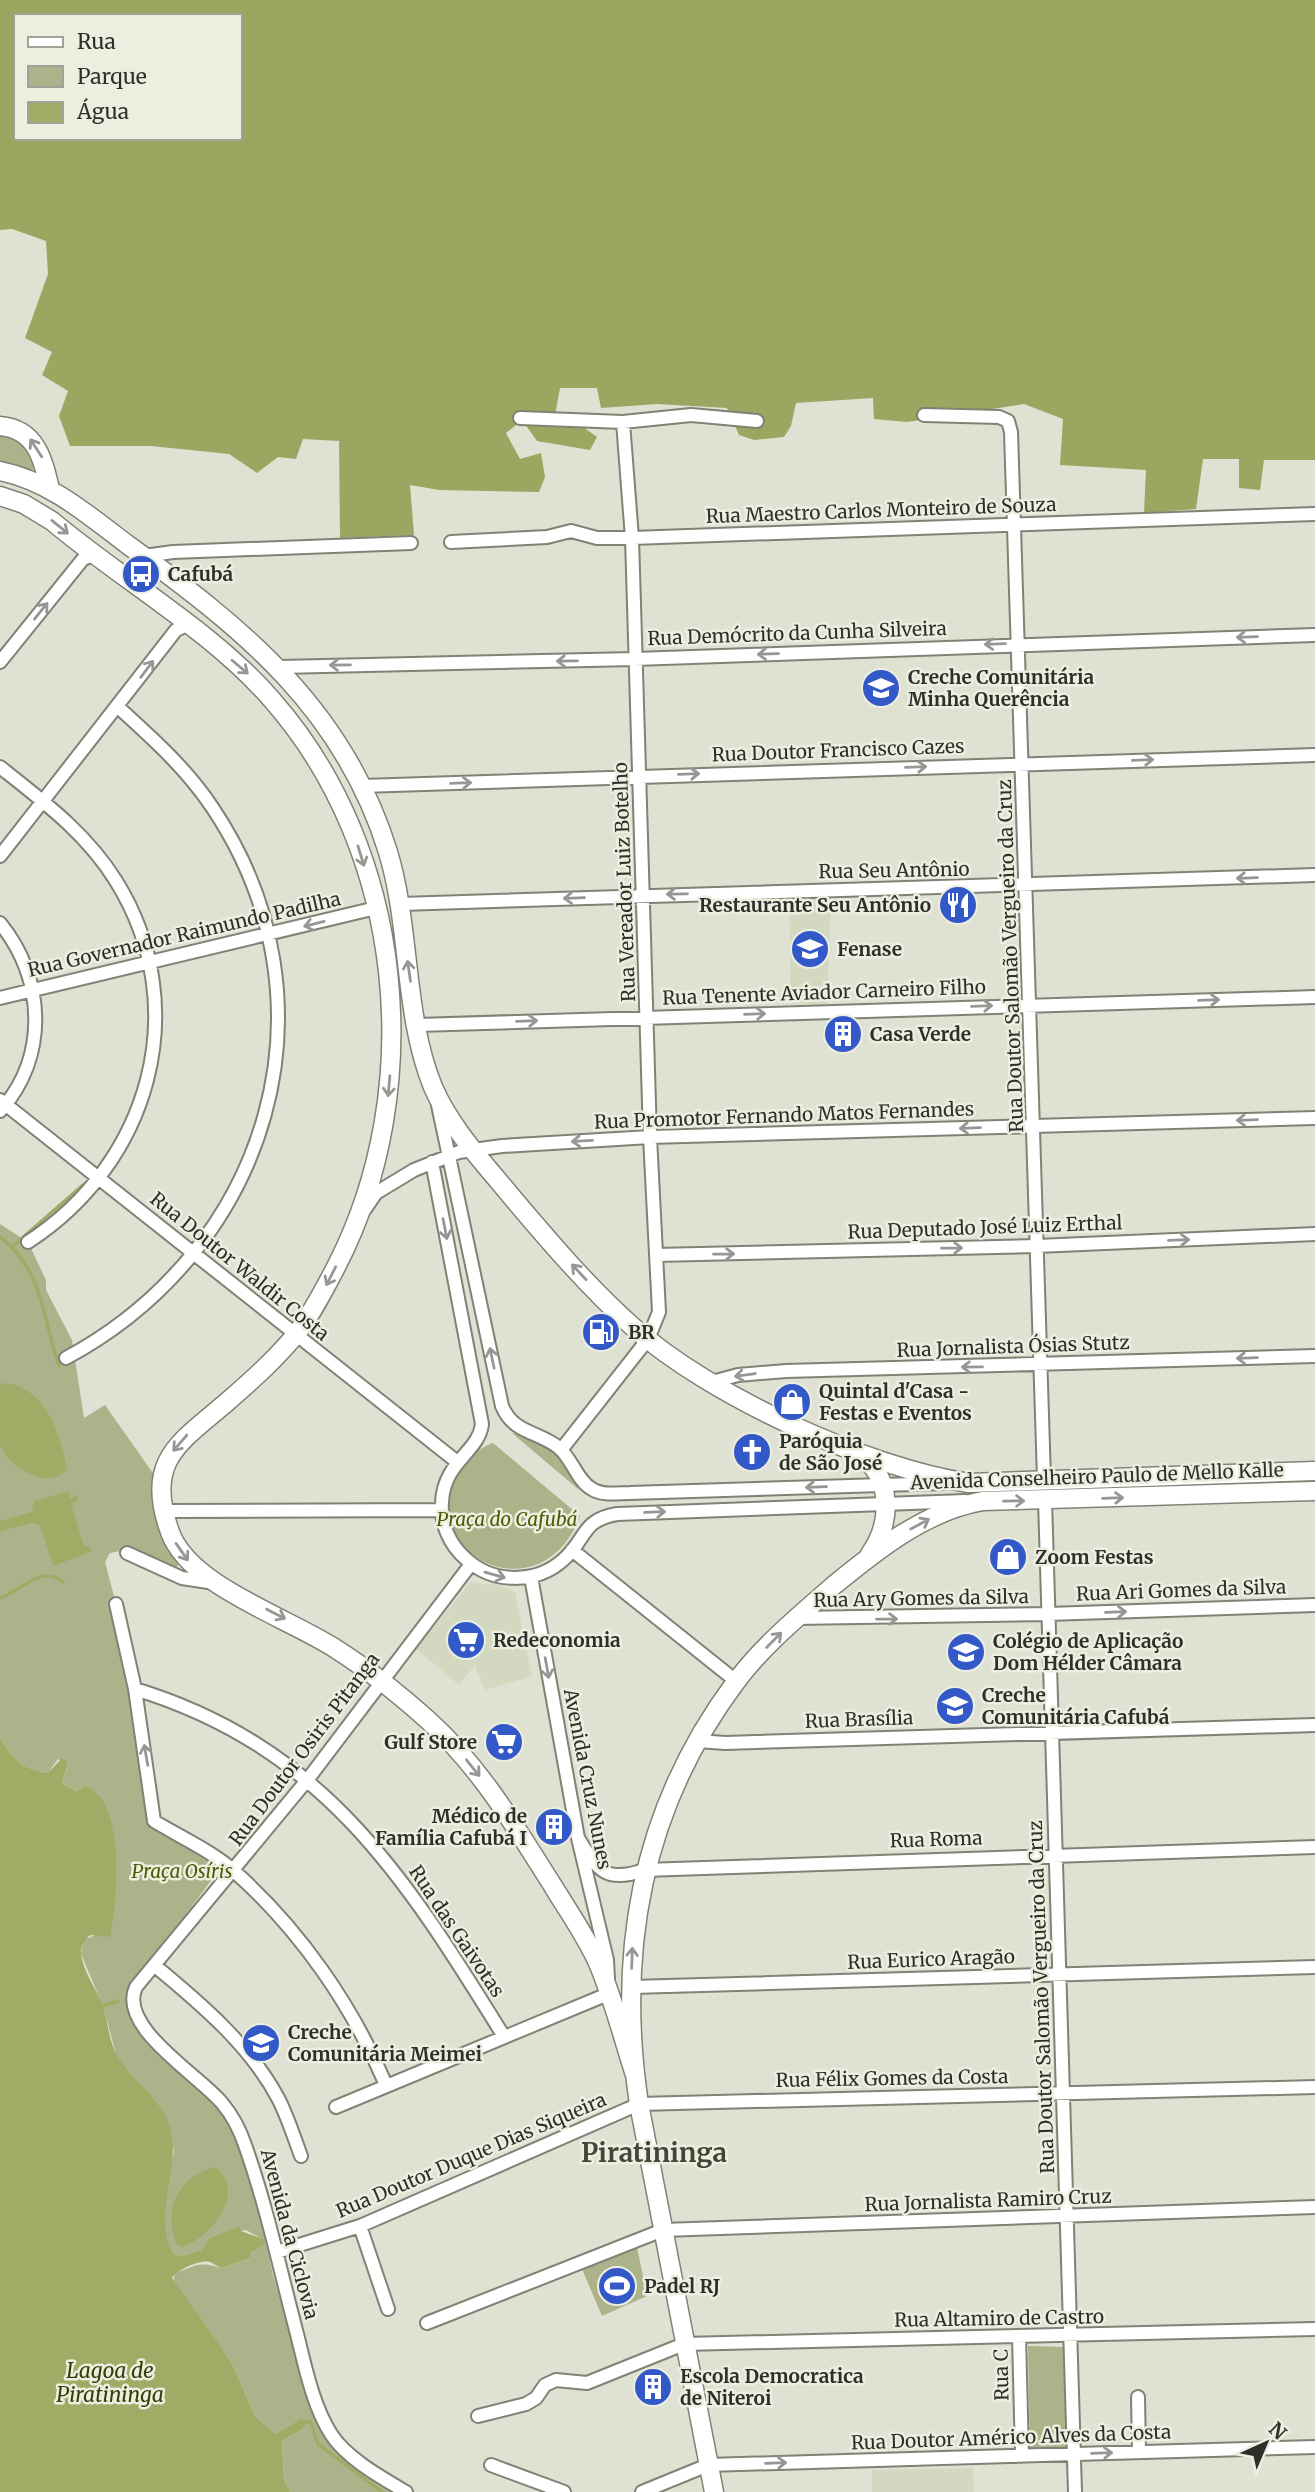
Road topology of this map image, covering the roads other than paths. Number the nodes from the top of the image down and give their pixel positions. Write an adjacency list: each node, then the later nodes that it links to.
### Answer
1 (924, 415): 10 (street, Rua Doutor Salomão Vergueiro da Cruz)
2 (520, 418): 4 (street)
3 (757, 421): 4 (street)
4 (623, 422): 11 (street, Rua Vereador Luiz Botelho)
5 (0, 426): 7 (main road, one-way to 5)
6 (0, 471): 7 (main road)
7 (50, 489): 15 (main road)
8 (0, 496): 14 (main road, one-way to 14)
9 (1315, 514): 10 (street, Rua Maestro Carlos Monteiro de Souza)
10 (1015, 525): 11 (street, Rua Maestro Carlos Monteiro de Souza); 18 (street, Rua Doutor Salomão Vergueiro da Cruz)
11 (632, 538): 12 (street, Rua Maestro Carlos Monteiro de Souza); 19 (street, Rua Vereador Luiz Botelho)
12 (451, 542)
13 (411, 543): 15 (street)
14 (93, 555): 16 (main road); 20 (street, one-way to 14)
15 (144, 556): 21 (main road)
16 (187, 625): 22 (street, one-way to 16); 34 (main road, one-way to 34)
17 (1315, 635): 18 (street, Rua Demócrito da Cunha Silveira, one-way to 18)
18 (1019, 643): 19 (street, Rua Demócrito da Cunha Silveira, one-way to 19); 24 (street, Rua Doutor Salomão Vergueiro da Cruz)
19 (635, 659): 21 (street, Rua Demócrito da Cunha Silveira, one-way to 21); 26 (street, Rua Vereador Luiz Botelho)
20 (0, 662)
21 (280, 667): 27 (main road)
22 (118, 707): 28 (street); 36 (street)
23 (1315, 755): 24 (street, Rua Doutor Francisco Cazes, one-way to 23)
24 (1023, 764): 26 (street, Rua Doutor Francisco Cazes, one-way to 24); 31 (street, Rua Doutor Salomão Vergueiro da Cruz)
25 (0, 766): 28 (street)
26 (640, 776): 27 (street, Rua Doutor Francisco Cazes, one-way to 26); 32 (street, Rua Vereador Luiz Botelho)
27 (362, 786): 33 (main road)
28 (43, 801): 29 (street); 37 (street)
29 (0, 856)
30 (1315, 875): 31 (street, Rua Seu Antônio, one-way to 31)
31 (1028, 886): 32 (street, Rua Seu Antônio, one-way to 32); 41 (street, Rua Doutor Salomão Vergueiro da Cruz)
32 (642, 895): 33 (street, Rua Seu Antônio, one-way to 33); 42 (street, Rua Vereador Luiz Botelho)
33 (401, 904): 43 (main road, one-way to 33)
34 (376, 908): 36 (street, Rua Governador Raimundo Padilha, one-way to 36); 53 (main road, one-way to 53)
35 (0, 923): 38 (street)
36 (268, 935): 37 (street, Rua Governador Raimundo Padilha); 57 (street)
37 (149, 964): 38 (street, Rua Governador Raimundo Padilha); 52 (street)
38 (33, 989): 40 (street, Rua Governador Raimundo Padilha); 45 (street)
39 (1315, 996): 41 (street, Rua Tenente Aviador Carneiro Filho, one-way to 39)
40 (0, 998)
41 (1030, 1005): 42 (street, Rua Tenente Aviador Carneiro Filho, one-way to 41); 47 (street, Rua Doutor Salomão Vergueiro da Cruz)
42 (647, 1017): 43 (street, Rua Tenente Aviador Carneiro Filho, one-way to 42); 48 (street, Rua Vereador Luiz Botelho)
43 (418, 1025): 44 (main road)
44 (434, 1087): 49 (main road); 50 (street)
45 (2, 1105): 52 (street, Rua Doutor Waldir Costa)
46 (1315, 1118): 47 (street, Rua Promotor Fernando Matos Fernandes, one-way to 47)
47 (1034, 1126): 48 (street, Rua Promotor Fernando Matos Fernandes, one-way to 48); 56 (street, Rua Doutor Salomão Vergueiro da Cruz)
48 (650, 1137): 49 (street, Rua Promotor Fernando Matos Fernandes, one-way to 49); 58 (street, Rua Vereador Luiz Botelho)
49 (474, 1150): 50 (street, Rua Promotor Fernando Matos Fernandes); 60 (main road, one-way to 49)
50 (449, 1155): 51 (street, Rua Promotor Fernando Matos Fernandes); 66 (street, one-way to 50)
51 (432, 1163): 53 (street, Rua Promotor Fernando Matos Fernandes); 67 (street, one-way to 67)
52 (100, 1178): 55 (street); 57 (street, Rua Doutor Waldir Costa)
53 (360, 1214): 59 (main road, one-way to 59)
54 (1315, 1234): 56 (street, Rua Deputado José Luiz Erthal, one-way to 54)
55 (28, 1242)
56 (1037, 1246): 58 (street, Rua Deputado José Luiz Erthal, one-way to 56); 63 (street, Rua Doutor Salomão Vergueiro da Cruz)
57 (195, 1254): 59 (street, Rua Doutor Waldir Costa); 62 (street)
58 (656, 1255): 60 (street, Rua Vereador Luiz Botelho)
59 (296, 1335): 67 (street, Rua Doutor Waldir Costa); 76 (main road, one-way to 76)
60 (648, 1339): 64 (main road); 66 (street)
61 (1315, 1356): 63 (street, Rua Jornalista Ósias Stutz, one-way to 63)
62 (66, 1358)
63 (1041, 1365): 64 (street, Rua Jornalista Ósias Stutz, one-way to 64); 69 (street, Rua Doutor Salomão Vergueiro da Cruz)
64 (712, 1382): 65 (main road)
65 (841, 1444): 70 (main road); 72 (main road)
66 (561, 1450): 72 (street, Avenida Conselheiro Paulo de Mello Kalle, one-way to 66)
67 (456, 1461): 75 (street)
68 (1315, 1471): 69 (main road, Avenida Conselheiro Paulo de Mello Kalle)
69 (1044, 1479): 70 (main road, Avenida Conselheiro Paulo de Mello Kalle)
70 (969, 1483): 72 (street, Avenida Conselheiro Paulo de Mello Kalle)
71 (1315, 1491): 73 (main road, Avenida Conselheiro Paulo de Mello Kalle, one-way to 71)
72 (884, 1494): 74 (street, Avenida Conselheiro Paulo de Mello Kalle); 77 (street, Avenida Conselheiro Paulo de Mello Kalle, one-way to 72); 79 (main road)
73 (1045, 1500): 74 (main road, Avenida Conselheiro Paulo de Mello Kalle, one-way to 73); 85 (street, Rua Doutor Salomão Vergueiro da Cruz)
74 (983, 1501): 79 (main road, one-way to 74)
75 (442, 1510): 76 (street); 80 (street)
76 (164, 1511): 82 (main road, one-way to 82)
77 (572, 1550): 81 (street); 88 (street)
78 (127, 1553): 82 (street)
79 (864, 1561): 86 (main road)
80 (471, 1563): 81 (street, one-way to 81); 87 (street, Rua Doutor Osiris Pitanga)
81 (531, 1577): 94 (street, Avenida Cruz Nunes, one-way to 94)
82 (215, 1583): 87 (main road, one-way to 87)
83 (116, 1604): 89 (street)
84 (1315, 1605): 85 (street, Rua Ari Gomes da Silva, one-way to 84)
85 (1048, 1615): 86 (street, Rua Ary Gomes da Silva, one-way to 85); 91 (street, Rua Doutor Salomão Vergueiro da Cruz)
86 (795, 1618): 88 (main road, one-way to 86)
87 (380, 1681): 93 (street, Rua Doutor Osiris Pitanga); 104 (main road, one-way to 104)
88 (736, 1681): 92 (main road)
89 (135, 1689): 93 (street, Rua das Gaivotas); 98 (street, one-way to 89)
90 (1315, 1725): 91 (street, Rua Brasília)
91 (1052, 1732): 92 (street, Rua Brasília); 96 (street, Rua Doutor Salomão Vergueiro da Cruz)
92 (698, 1741): 97 (main road)
93 (308, 1779): 98 (street, Rua Doutor Osiris Pitanga); 105 (street, Rua das Gaivotas)
94 (578, 1838): 97 (street, Rua Roma); 104 (street, Avenida Cruz Nunes)
95 (1315, 1847): 96 (street, Rua Roma)
96 (1056, 1854): 97 (street, Rua Roma); 101 (street, Rua Doutor Salomão Vergueiro da Cruz)
97 (644, 1870): 103 (main road, one-way to 97)
98 (234, 1871): 99 (street, Rua Doutor Osiris Pitanga); 107 (street)
99 (154, 1965): 102 (street, Rua Doutor Osiris Pitanga); 112 (street)
100 (1315, 1967): 101 (street, Rua Eurico Aragão)
101 (1059, 1974): 103 (street, Rua Eurico Aragão); 109 (street, Rua Doutor Salomão Vergueiro da Cruz)
102 (136, 1987): 117 (street, Avenida da Ciclovia)
103 (632, 1987): 106 (main road)
104 (608, 1991): 105 (street); 106 (main road)
105 (503, 2035): 107 (street)
106 (635, 2075): 110 (main road)
107 (386, 2085): 111 (street)
108 (1315, 2087): 109 (street, Rua Félix Gomes da Costa)
109 (1063, 2093): 110 (street, Rua Félix Gomes da Costa); 114 (street, Rua Doutor Salomão Vergueiro da Cruz)
110 (639, 2104): 115 (street, Rua Doutor Duque Dias Siqueira); 116 (main road)
111 (336, 2107)
112 (302, 2156)
113 (1315, 2207): 114 (street, Rua Jornalista Ramiro Cruz)
114 (1067, 2216): 116 (street, Rua Jornalista Ramiro Cruz); 122 (street, Rua Doutor Salomão Vergueiro da Cruz)
115 (360, 2226): 117 (street, Rua Doutor Duque Dias Siqueira); 118 (street)
116 (663, 2230): 119 (street, Rua Jornalista Ramiro Cruz); 123 (main road)
117 (277, 2252): 132 (street, Avenida da Ciclovia)
118 (388, 2309)
119 (427, 2323)
120 (1315, 2329): 122 (street, Rua Altamiro de Castro)
121 (1019, 2336): 122 (street, Rua Altamiro de Castro); 123 (street, Rua Altamiro de Castro); 129 (street, Rua C)
122 (1070, 2336): 128 (street, Rua Doutor Salomão Vergueiro da Cruz)
123 (684, 2344): 125 (street); 131 (main road)
124 (1138, 2398): 127 (street)
125 (478, 2416)
126 (1315, 2447): 127 (street, Rua Doutor Américo Alves da Costa)
127 (1139, 2452): 128 (street, Rua Doutor Américo Alves da Costa, one-way to 127)
128 (1074, 2454): 129 (street, Rua Doutor Américo Alves da Costa); 136 (street, Rua Doutor Salomão Vergueiro da Cruz)
129 (1022, 2456): 131 (street, Rua Doutor Américo Alves da Costa, one-way to 129)
130 (491, 2465): 133 (street)
131 (708, 2465): 134 (street); 135 (main road)
132 (406, 2492)
133 (564, 2492)
134 (642, 2492)
135 (714, 2492)
136 (1075, 2492)

